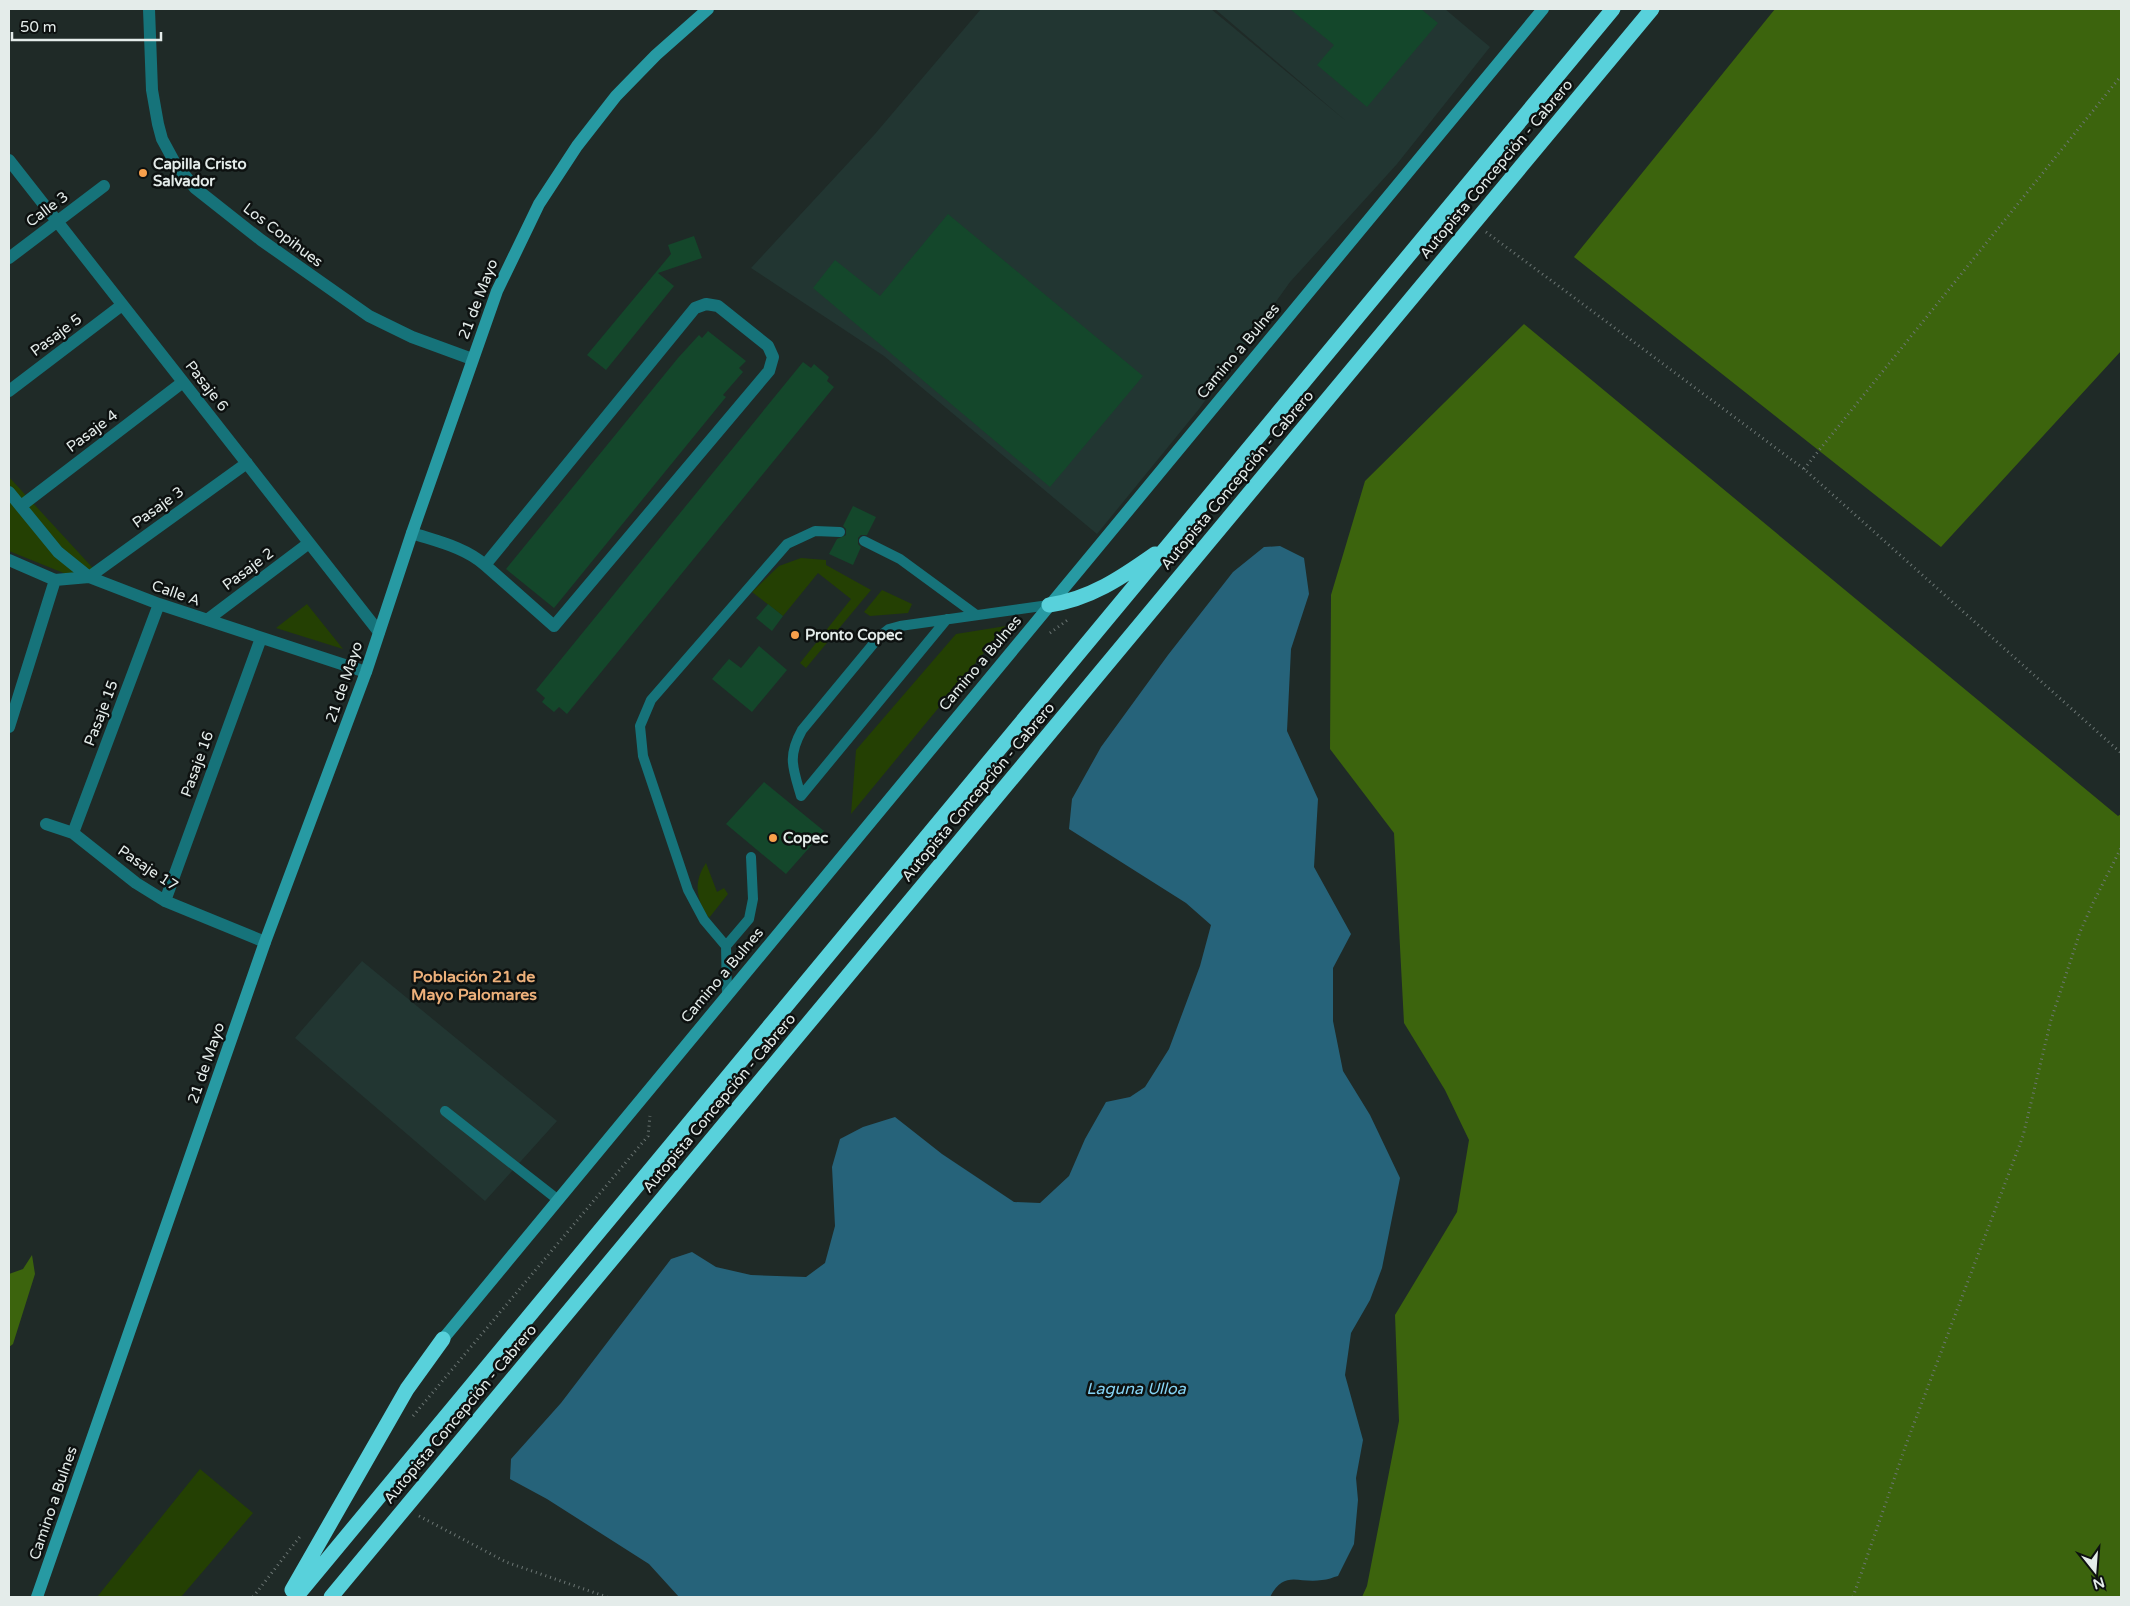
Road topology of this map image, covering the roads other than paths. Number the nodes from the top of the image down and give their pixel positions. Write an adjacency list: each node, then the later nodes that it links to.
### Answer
1 (149, 9): 11 (street, Los Copihues)
2 (708, 9): 11 (street, 21 de Mayo)
3 (1543, 9): 27 (street, Camino a Bulnes)
4 (1613, 9): 20 (highway, Autopista Concepción - Cabrero)
5 (1652, 9): 49 (highway, Autopista Concepción - Cabrero)
6 (9, 160): 8 (street, Pasaje 6)
7 (104, 186): 8 (street, Calle 3)
8 (57, 222): 9 (street, Calle 3); 10 (street, Pasaje 6)
9 (9, 258)
10 (122, 305): 12 (street, Pasaje 6); 13 (street, Pasaje 5)
11 (472, 359): 18 (street, 21 de Mayo)
12 (183, 382): 14 (street, Pasaje 6); 16 (street, Pasaje 4)
13 (9, 391)
14 (247, 463): 21 (street, Pasaje 6); 24 (street, Pasaje 3)
15 (9, 492): 16 (street, Calle A)
16 (21, 506): 24 (street, Calle A)
17 (840, 532): 40 (lane)
18 (412, 533): 23 (street); 31 (street, 21 de Mayo)
19 (864, 541): 28 (lane)
20 (1172, 542): 27 (highway); 48 (highway, Autopista Concepción - Cabrero)
21 (309, 543): 30 (street, Pasaje 2); 31 (street, Pasaje 6)
22 (9, 560): 25 (street)
23 (485, 565): 23 (street)
24 (89, 577): 25 (street); 26 (street, Calle A)
25 (55, 580): 34 (street)
26 (159, 604): 30 (street, Calle A); 36 (street, Pasaje 15)
27 (1049, 605): 28 (lane); 41 (street, Camino a Bulnes)
28 (975, 614): 29 (lane)
29 (947, 619): 29 (lane)
30 (207, 620): 32 (street, Calle A)
31 (379, 632): 33 (street, 21 de Mayo)
32 (261, 638): 33 (street, Calle A); 38 (street, Pasaje 16)
33 (366, 672): 39 (street, 21 de Mayo)
34 (9, 728)
35 (46, 824): 36 (street, Pasaje 17)
36 (73, 833): 38 (street, Pasaje 17)
37 (750, 857): 40 (lane)
38 (164, 901): 39 (street, Pasaje 17)
39 (265, 942): 45 (street, 21 de Mayo)
40 (726, 946): 41 (lane)
41 (727, 994): 43 (street, Camino a Bulnes)
42 (445, 1111): 43 (lane)
43 (557, 1199): 44 (street, Camino a Bulnes)
44 (443, 1339): 47 (highway)
45 (99, 1419): 46 (street, Camino a Bulnes)
46 (37, 1597)
47 (288, 1597)
48 (296, 1597)
49 (331, 1597)

